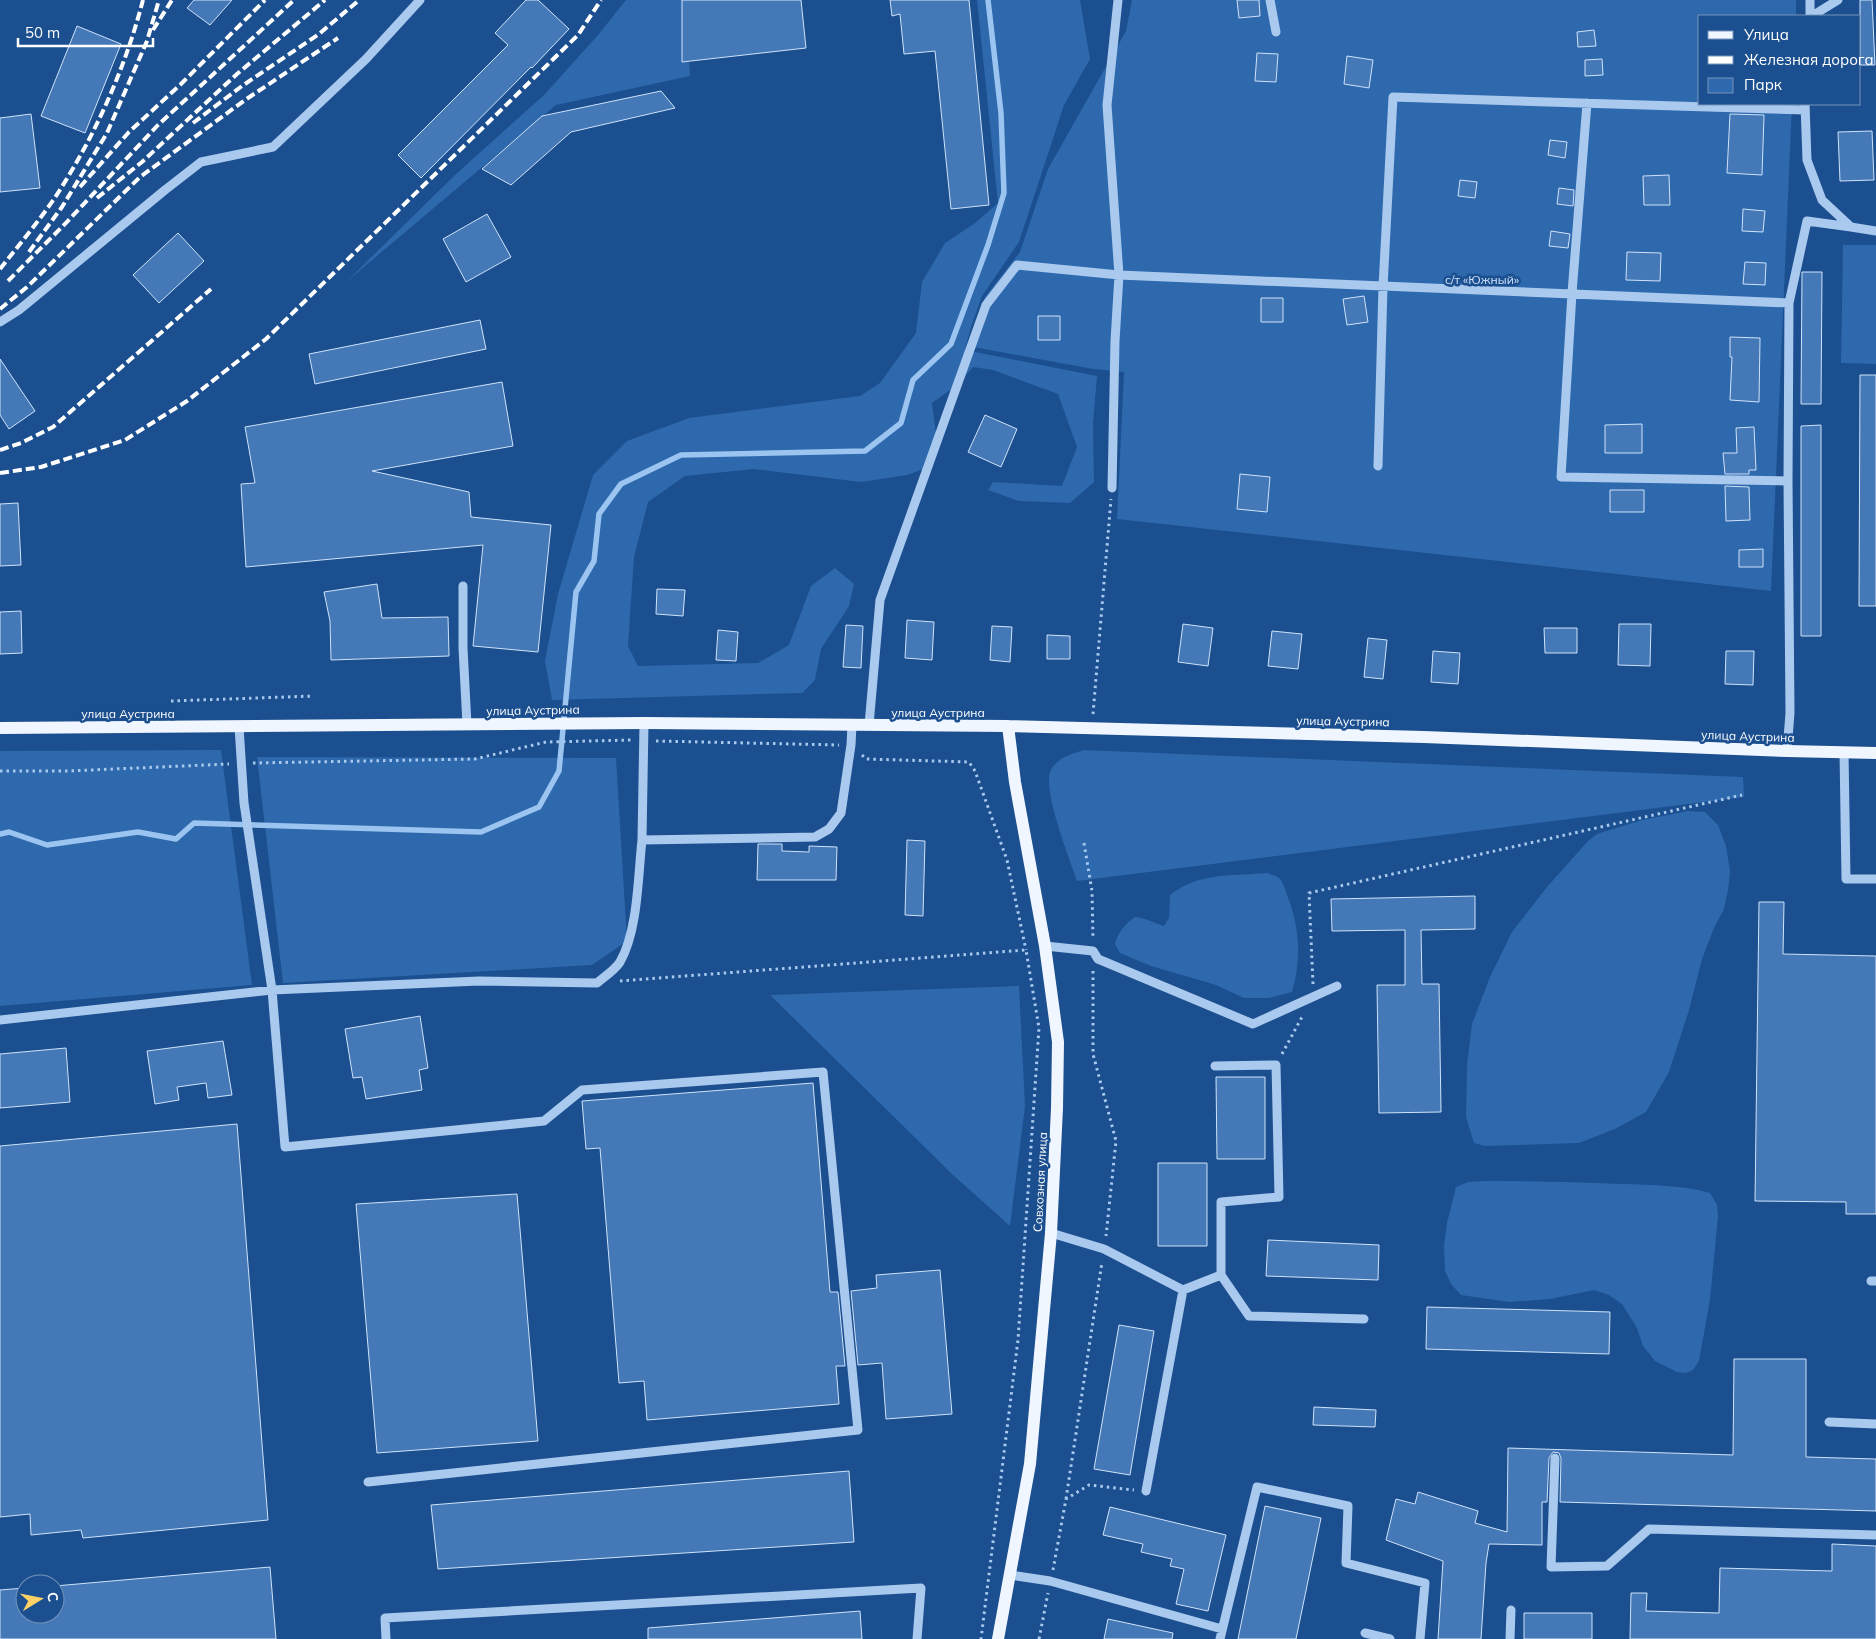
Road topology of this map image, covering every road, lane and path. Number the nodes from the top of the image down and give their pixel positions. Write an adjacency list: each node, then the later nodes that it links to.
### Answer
1 (1118, 0): 13 (lane)
2 (1270, 0): 8 (lane)
3 (1810, 0): 6 (lane)
4 (1838, 0): 7 (lane)
5 (416, 1): 17 (lane)
6 (1811, 15)
7 (1813, 15)
8 (1276, 32)
9 (1587, 103): 10 (lane); 14 (lane); 15 (lane)
10 (1805, 107): 11 (lane)
11 (1851, 227): 12 (lane); 16 (lane)
12 (1876, 231)
13 (1119, 276): 14 (lane); 20 (lane); 27 (lane)
14 (1383, 286): 15 (lane); 18 (lane)
15 (1572, 293): 16 (lane); 19 (lane)
16 (1788, 303): 19 (lane)
17 (0, 322)
18 (1378, 466)
19 (1788, 481): 34 (lane)
20 (1112, 488): 31 (path)
21 (463, 586): 25 (lane)
22 (314, 696): 23 (path)
23 (171, 701)
24 (644, 723): 25 (main road, улица Аустрина); 26 (main road, улица Аустрина); 32 (lane)
25 (467, 725): 29 (main road, улица Аустрина)
26 (852, 725): 27 (main road, улица Аустрина); 33 (lane)
27 (869, 725): 28 (main road, улица Аустрина)
28 (1008, 726): 31 (main road, улица Аустрина); 43 (main road, Совхозная улица)
29 (239, 727): 30 (main road, улица Аустрина); 37 (lane)
30 (0, 728)
31 (1093, 729): 34 (main road, улица Аустрина)
32 (644, 740): 33 (path); 37 (path); 40 (lane)
33 (852, 745): 40 (lane); 44 (path)
34 (1787, 751): 35 (main road, улица Аустрина)
35 (1844, 752): 36 (main road, улица Аустрина); 42 (lane)
36 (1876, 753)
37 (241, 764): 38 (path); 48 (lane)
38 (0, 772)
39 (1742, 795): 49 (path)
40 (642, 840): 46 (lane)
41 (1084, 843): 45 (path)
42 (1876, 879)
43 (1045, 946): 45 (lane); 53 (main road, Совхозная улица)
44 (1026, 950): 46 (path); 72 (path)
45 (1093, 950): 49 (lane); 54 (path)
46 (597, 983): 48 (lane)
47 (1337, 986): 49 (lane)
48 (272, 990): 50 (lane); 61 (lane)
49 (1314, 997): 51 (path)
50 (0, 1020)
51 (1276, 1065): 52 (lane); 55 (lane)
52 (1215, 1066)
53 (1051, 1233): 54 (lane); 65 (main road, Совхозная улица)
54 (1104, 1250): 56 (lane); 63 (path)
55 (1221, 1275): 56 (lane); 57 (lane)
56 (1183, 1290): 62 (lane)
57 (1364, 1319)
58 (1829, 1422): 59 (lane)
59 (1876, 1424)
60 (1555, 1458): 64 (lane)
61 (368, 1482)
62 (1146, 1491): 63 (path)
63 (1066, 1499): 66 (path)
64 (1876, 1535)
65 (1010, 1575): 66 (lane); 73 (main road, Совхозная улица)
66 (1050, 1581): 68 (lane); 74 (path)
67 (1511, 1610): 78 (lane)
68 (1222, 1629): 75 (lane); 77 (lane)
69 (1366, 1633): 76 (lane)
70 (386, 1639): 71 (lane)
71 (917, 1639)
72 (981, 1639)
73 (998, 1639)
74 (1039, 1639)
75 (1220, 1639)
76 (1390, 1639)
77 (1420, 1639)
78 (1510, 1639)

